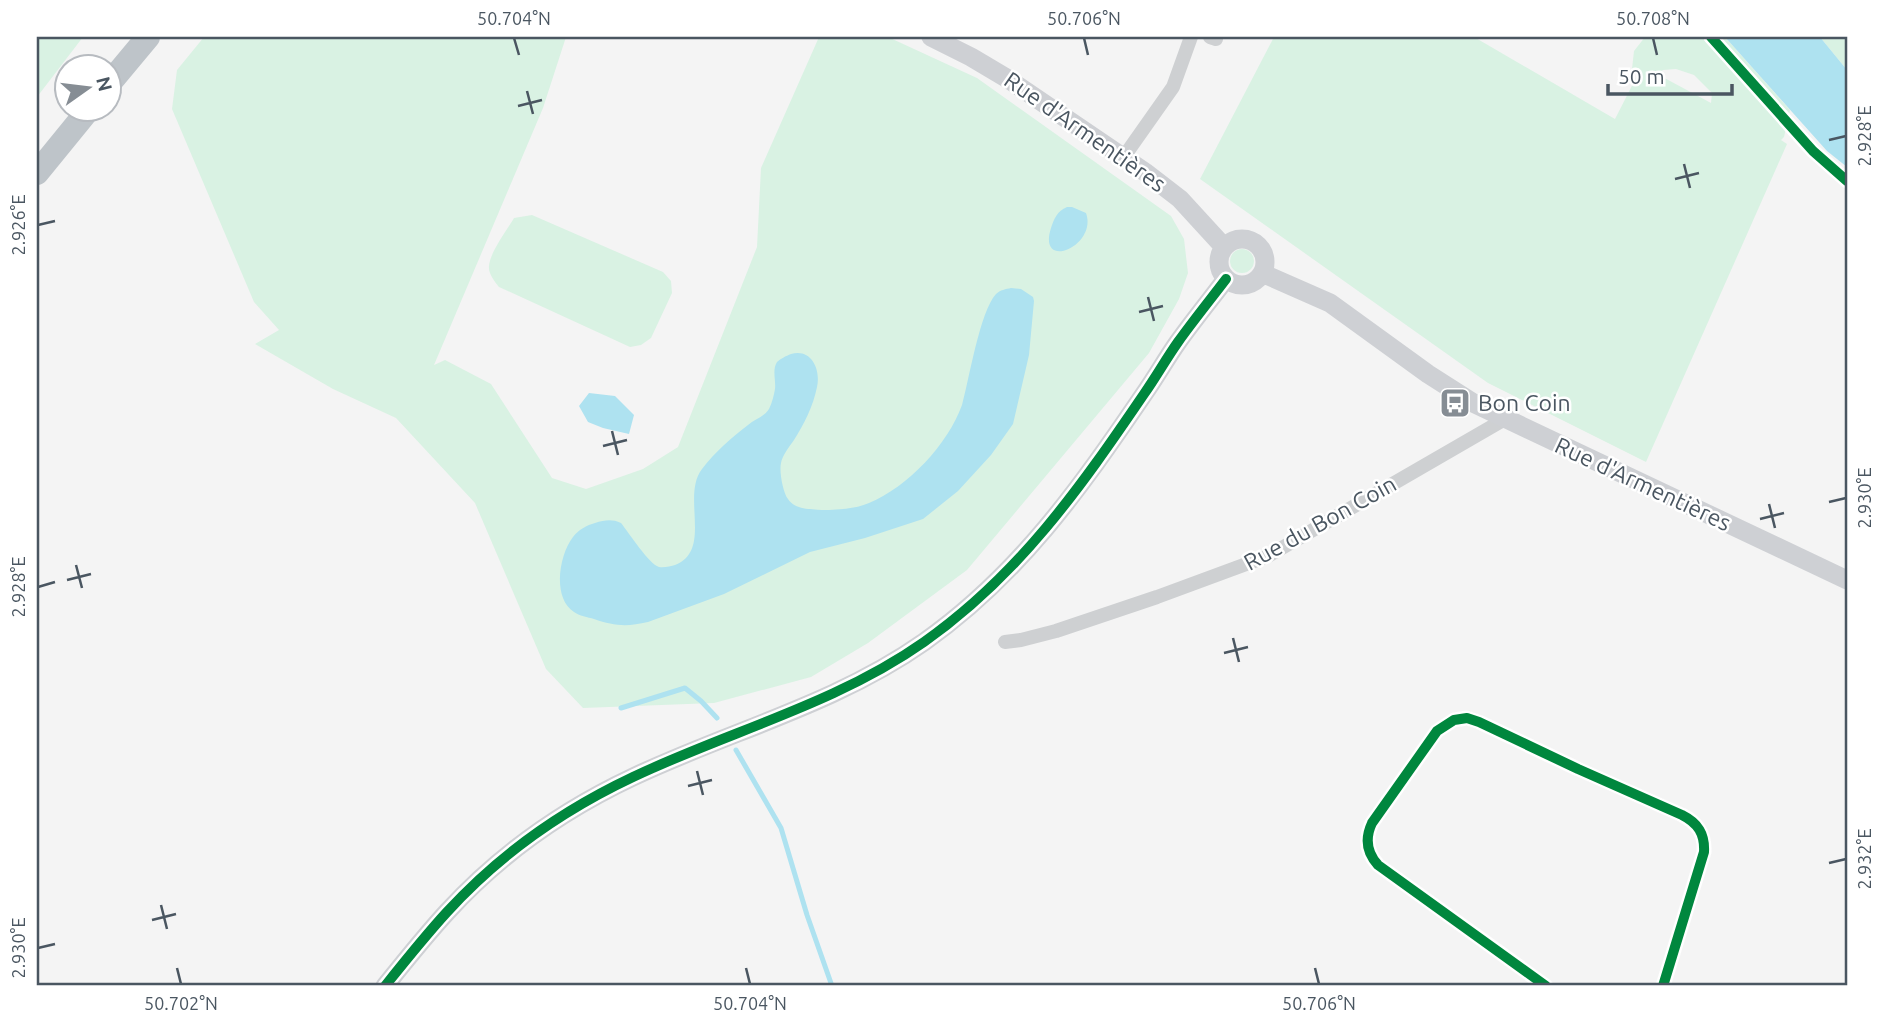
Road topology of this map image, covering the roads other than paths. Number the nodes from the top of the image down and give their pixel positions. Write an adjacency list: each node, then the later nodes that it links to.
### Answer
1 (148, 37): 4 (highway)
2 (931, 37): 6 (main road, Rue d'Armentières)
3 (1191, 37): 6 (street)
4 (122, 68)
5 (79, 122): 7 (highway)
6 (1123, 158): 8 (main road, Rue d'Armentières)
7 (37, 173)
8 (1224, 247): 9 (main road); 10 (main road)
9 (1262, 273): 10 (main road); 11 (main road, Rue d'Armentières)
10 (1226, 279): 14 (main road)
11 (1505, 419): 12 (main road, Rue d'Armentières); 13 (street, Rue du Bon Coin)
12 (1847, 580)
13 (1005, 642)
14 (385, 986)
15 (1546, 986): 16 (street)
16 (1663, 986)

